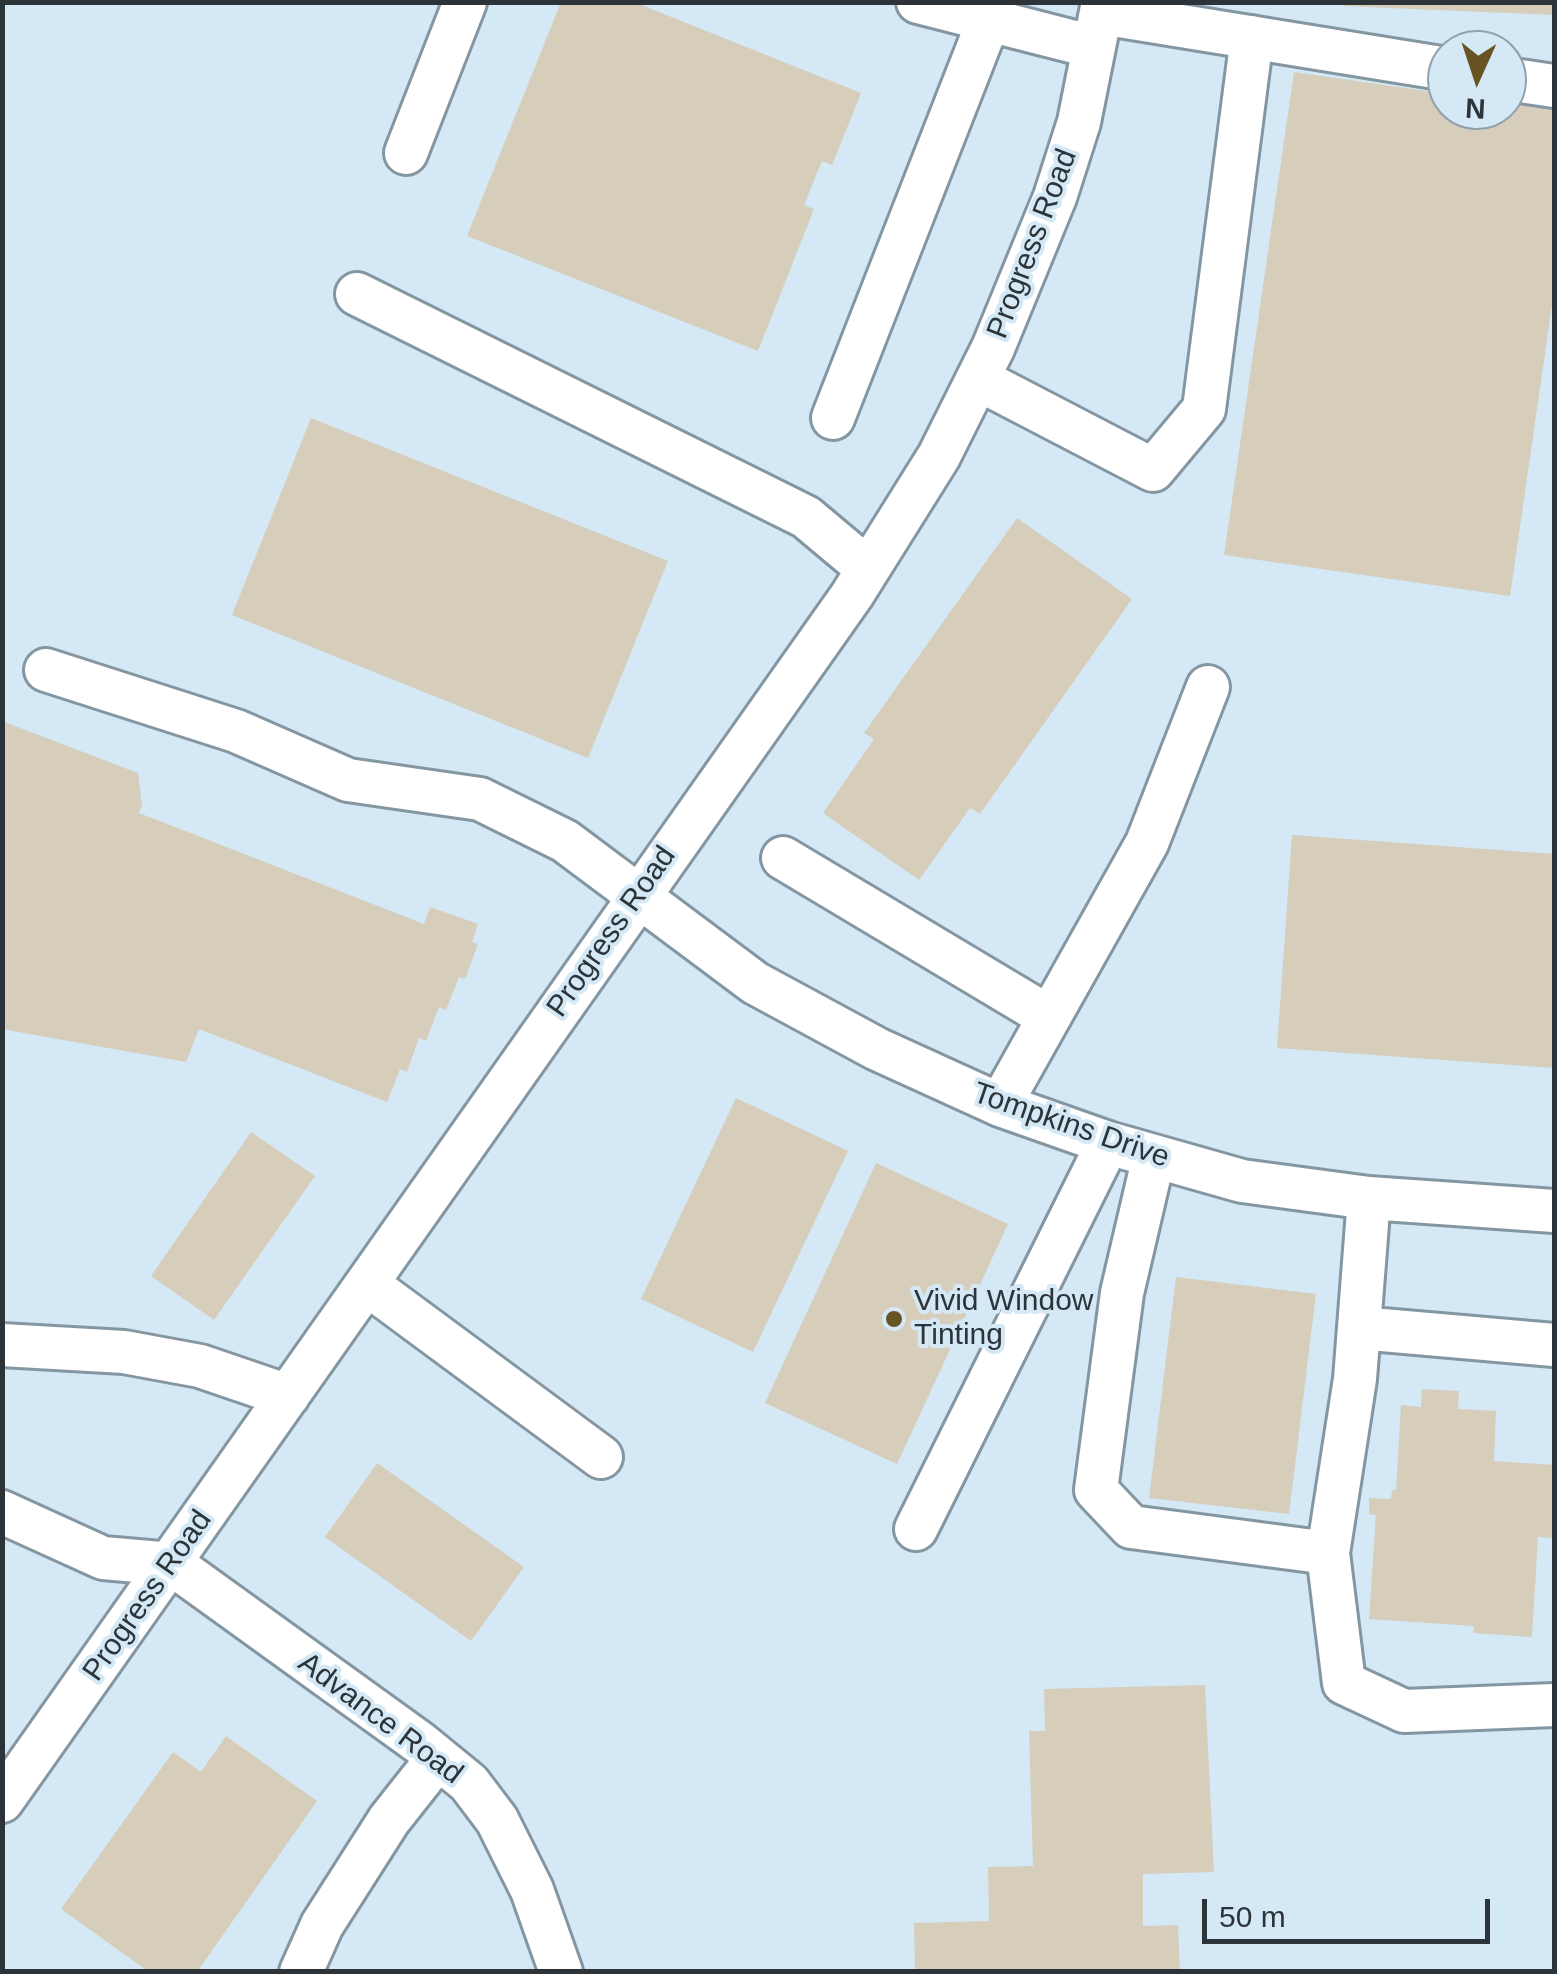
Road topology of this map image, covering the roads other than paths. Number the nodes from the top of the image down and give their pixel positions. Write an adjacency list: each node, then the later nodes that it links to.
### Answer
1 (465, 2): 9 (street)
2 (918, 2): 4 (street)
3 (1099, 21): 4 (street); 5 (street); 11 (street, Progress Road)
4 (988, 22): 12 (street)
5 (1252, 37): 6 (street); 11 (street)
6 (1427, 66)
7 (1527, 82): 8 (street)
8 (1554, 86)
9 (406, 153)
10 (357, 294): 13 (street)
11 (978, 380): 13 (street, Progress Road)
12 (833, 418)
13 (868, 569): 17 (street, Progress Road)
14 (46, 670): 17 (street, Tompkins Drive)
15 (1208, 688): 18 (street)
16 (783, 858): 18 (street)
17 (637, 896): 19 (street, Tompkins Drive); 24 (street, Progress Road)
18 (1049, 1017): 19 (street)
19 (1000, 1104): 20 (street, Tompkins Drive)
20 (1108, 1143): 21 (street, Tompkins Drive); 31 (street)
21 (1154, 1156): 22 (street, Tompkins Drive); 32 (street)
22 (1369, 1198): 23 (street, Tompkins Drive); 25 (street)
23 (1554, 1211)
24 (367, 1284): 28 (street, Progress Road); 29 (street)
25 (1359, 1328): 27 (street); 32 (street)
26 (2, 1345): 28 (street)
27 (1554, 1345)
28 (288, 1396): 33 (street, Progress Road)
29 (601, 1457)
30 (2, 1512): 33 (street)
31 (916, 1529)
32 (1328, 1554): 34 (street)
33 (172, 1564): 35 (street, Advance Road); 36 (street, Progress Road)
34 (1554, 1706)
35 (438, 1758): 37 (street); 38 (street, Advance Road)
36 (2, 1801)
37 (301, 1972)
38 (561, 1972)

